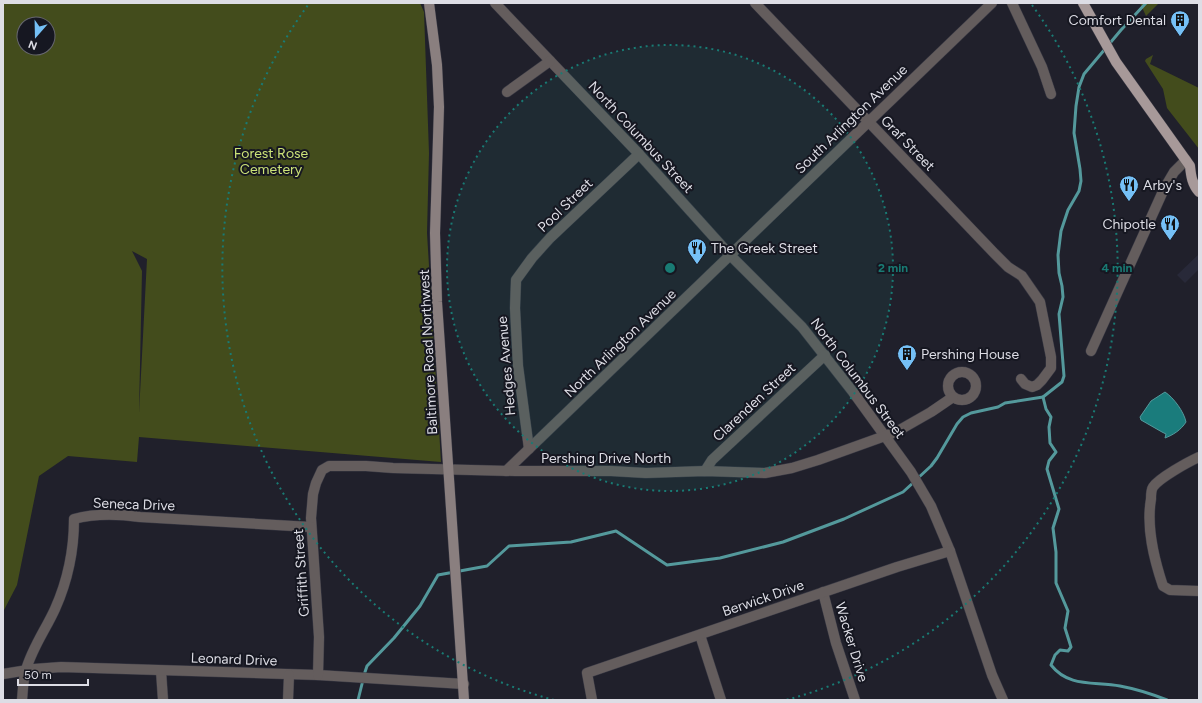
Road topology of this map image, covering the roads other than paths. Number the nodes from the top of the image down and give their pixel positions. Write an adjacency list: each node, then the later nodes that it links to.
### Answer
1 (429, 3): 24 (main road, Baltimore Road Northwest)
2 (495, 3): 7 (street, North Columbus Street)
3 (755, 3): 10 (street, Graf Street)
4 (992, 3): 10 (street, South Arlington Avenue)
5 (1012, 3): 9 (street)
6 (1084, 3): 12 (main road)
7 (550, 61): 8 (street); 11 (street, North Columbus Street)
8 (507, 92)
9 (1051, 94)
10 (868, 122): 14 (street, South Arlington Avenue); 18 (street, Graf Street)
11 (639, 154): 14 (street, North Columbus Street); 15 (street, Pool Street)
12 (1192, 165): 13 (main road); 16 (street)
13 (1199, 192)
14 (730, 255): 17 (street, North Columbus Street); 21 (street, North Arlington Avenue)
15 (516, 280): 21 (street, Hedges Avenue)
16 (1091, 351)
17 (825, 355): 20 (street, North Columbus Street); 26 (street, Clarenden Street)
18 (1021, 379)
19 (952, 397): 20 (street, Pershing Drive North)
20 (885, 436): 26 (street, Pershing Drive North); 28 (street, North Columbus Street)
21 (529, 449): 25 (street, North Arlington Avenue)
22 (1199, 457): 29 (street)
23 (322, 470): 24 (street, Pershing Drive North); 27 (street, Griffith Street)
24 (449, 470): 25 (street, Pershing Drive North); 37 (main road, Baltimore Road Northwest)
25 (506, 471): 26 (street, Pershing Drive North)
26 (705, 471)
27 (311, 527): 32 (street, Seneca Drive); 36 (street, Griffith Street)
28 (950, 552): 30 (street, Berwick Drive); 45 (street, North Columbus Street)
29 (1199, 590)
30 (822, 592): 31 (street, Berwick Drive); 44 (street, Wacker Drive)
31 (700, 635): 42 (street, Berwick Drive); 43 (street)
32 (26, 670): 33 (street, Leonard Drive); 34 (street, Leonard Drive); 38 (street, Seneca Drive)
33 (161, 671): 35 (street, Leonard Drive); 39 (street)
34 (3, 674)
35 (289, 675): 36 (street, Leonard Drive); 40 (street)
36 (318, 675): 37 (street, Leonard Drive)
37 (464, 684): 41 (main road, Baltimore Road Northwest)
38 (22, 700)
39 (162, 700)
40 (288, 700)
41 (464, 700)
42 (592, 700)
43 (721, 700)
44 (855, 700)
45 (1003, 700)

